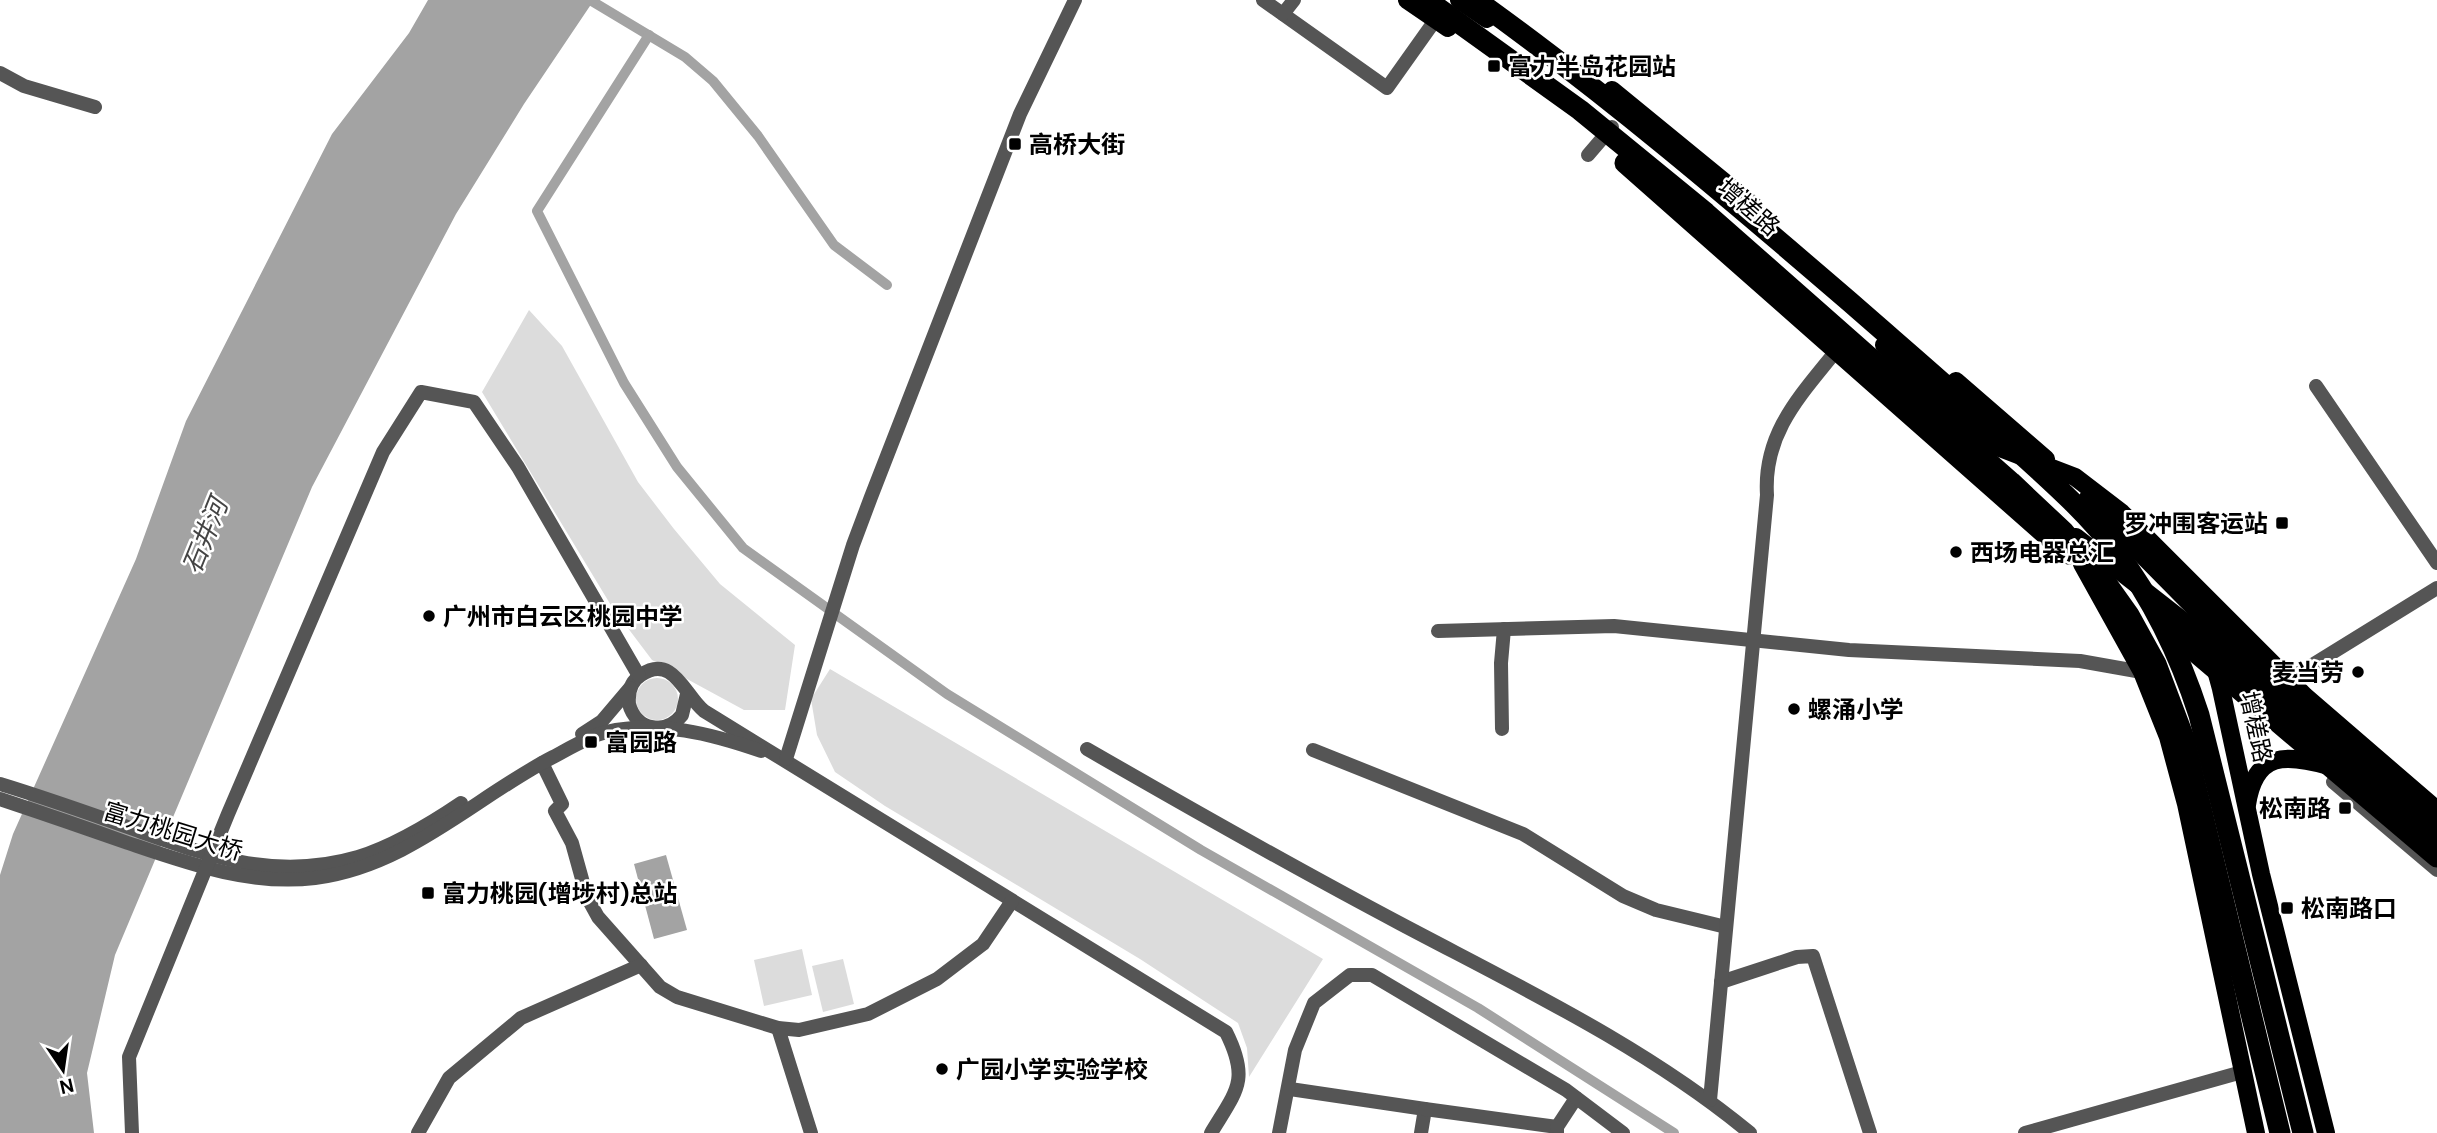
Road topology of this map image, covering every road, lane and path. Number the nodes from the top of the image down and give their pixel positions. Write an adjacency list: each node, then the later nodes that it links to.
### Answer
1 (1075, 0): 47 (street)
2 (1263, 0): 10 (street)
3 (1294, 0): 10 (street)
4 (1407, 0): 11 (main road)
5 (1427, 0): 15 (highway)
6 (1439, 0): 17 (main road, 增槎路)
7 (1459, 0): 14 (main road, 增槎路)
8 (1468, 0): 9 (main road)
9 (1487, 1): 12 (main road); 24 (highway)
10 (1283, 14): 11 (street)
11 (1436, 19): 17 (main road)
12 (1563, 52): 14 (main road); 19 (main road)
13 (0, 73): 16 (street)
14 (1573, 82): 20 (main road, 增槎路)
15 (1552, 89): 62 (highway); 65 (highway, 增槎路)
16 (94, 107)
17 (1608, 132): 18 (street); 21 (main road, 增槎路)
18 (1588, 155)
19 (1765, 216): 20 (main road); 26 (main road)
20 (1787, 259): 25 (main road, 增槎路)
21 (1818, 314): 22 (main road); 27 (main road, 增槎路)
22 (1840, 346): 27 (main road); 36 (street)
23 (2316, 386): 30 (street)
24 (1976, 412): 58 (highway); 65 (highway, 增槎路)
25 (1995, 446): 26 (main road, 增槎路); 29 (street)
26 (2057, 468): 31 (main road, 增槎路)
27 (2013, 486): 28 (main road, 增槎路)
28 (2042, 513): 29 (main road); 38 (main road, 增槎路)
29 (2072, 535): 37 (main road)
30 (2437, 563)
31 (2191, 582): 35 (main road); 37 (main road, 增槎路)
32 (2437, 588): 39 (street)
33 (1504, 629): 34 (street); 36 (street); 44 (street)
34 (1438, 631)
35 (2242, 636): 37 (main road); 39 (main road)
36 (1751, 640): 38 (street); 66 (street)
37 (2209, 641): 42 (main road); 50 (main road); 56 (main road, 增槎路)
38 (2142, 671): 42 (main road, 增槎路)
39 (2288, 680): 51 (main road)
40 (635, 681): 41 (street); 43 (street); 59 (street); 76 (street)
41 (687, 694): 43 (street); 47 (street)
42 (2161, 715): 70 (main road, 增槎路)
43 (658, 728): 47 (street); 49 (street)
44 (1502, 729)
45 (1087, 749): 73 (street)
46 (1313, 750): 66 (street)
47 (786, 759): 64 (street)
48 (2308, 760): 50 (main road); 56 (main road); 61 (street)
49 (542, 763): 59 (street); 67 (street)
50 (2360, 775): 55 (main road)
51 (2405, 783): 54 (street); 57 (main road)
52 (0, 784): 59 (street, 富力桃园大桥)
53 (0, 799): 59 (street, 富力桃园大桥)
54 (2437, 799)
55 (2393, 803): 60 (main road); 61 (street)
56 (2246, 808): 89 (main road, 增槎路)
57 (2437, 810)
58 (2437, 825)
59 (413, 838)
60 (2437, 841)
61 (2415, 851): 63 (street)
62 (2437, 857)
63 (2437, 870)
64 (1012, 901): 69 (street); 79 (street)
65 (2239, 923): 87 (highway, 增槎路); 88 (highway, 增槎路)
66 (1726, 927): 68 (street)
67 (641, 965): 69 (street); 77 (street)
68 (1721, 982): 73 (street); 84 (street)
69 (778, 1028): 78 (street)
70 (2242, 1072): 85 (street); 86 (main road, 增槎路)
71 (1290, 1089): 72 (street); 74 (street); 80 (street)
72 (1576, 1098): 75 (street); 82 (street)
73 (1710, 1100): 83 (street)
74 (1425, 1110): 75 (street); 81 (street)
75 (1557, 1130)
76 (132, 1133)
77 (418, 1133)
78 (811, 1133)
79 (1212, 1133)
80 (1279, 1133)
81 (1421, 1133)
82 (1623, 1133)
83 (1750, 1133)
84 (1870, 1133)
85 (2025, 1133)
86 (2256, 1133)
87 (2280, 1133)
88 (2303, 1133)
89 (2326, 1133)

